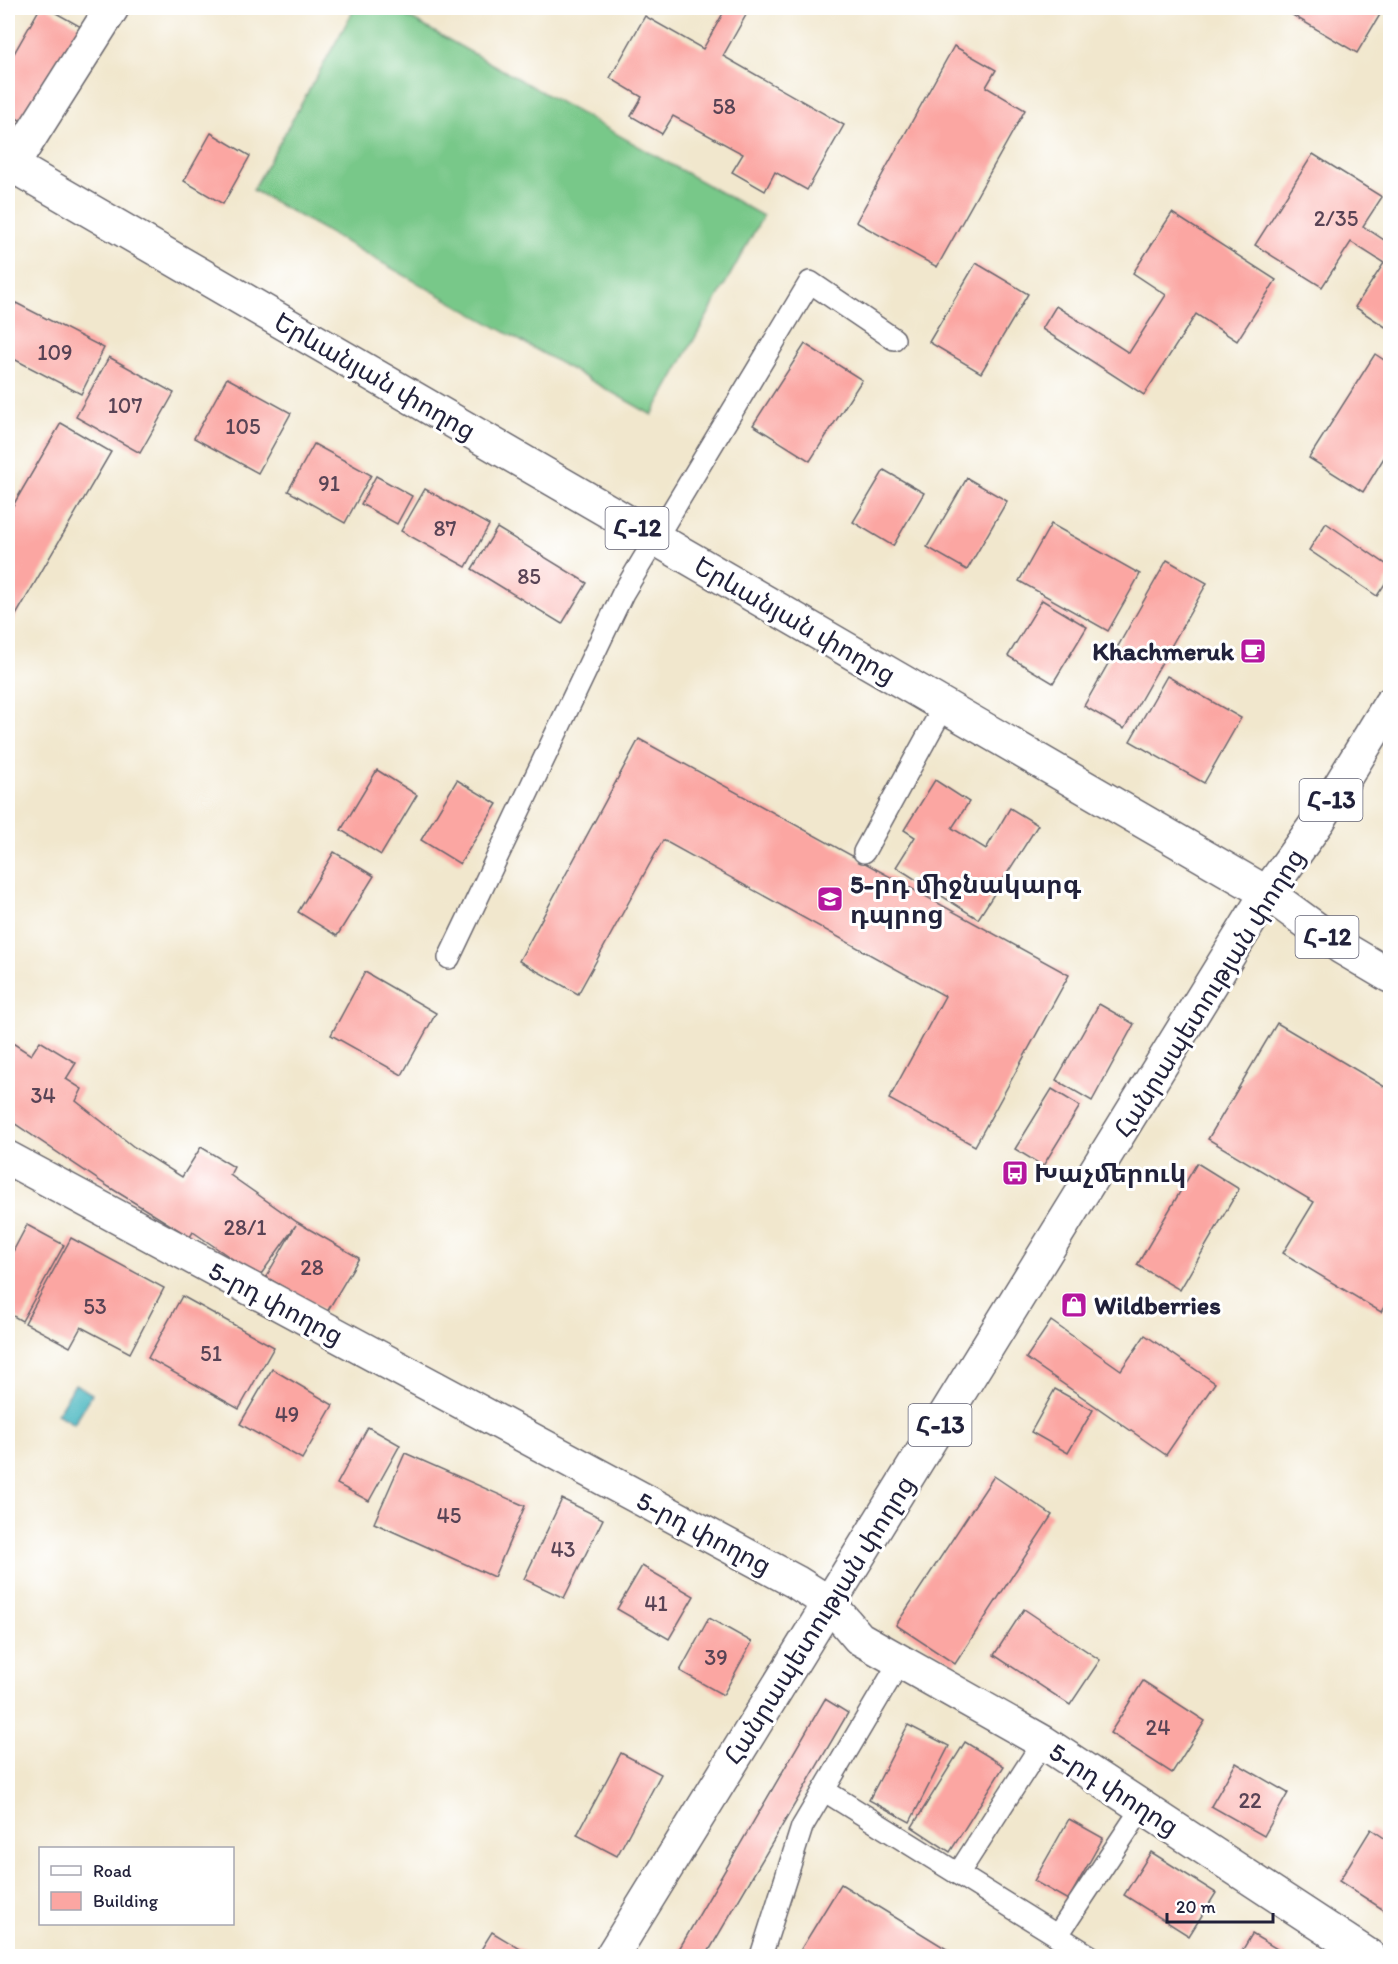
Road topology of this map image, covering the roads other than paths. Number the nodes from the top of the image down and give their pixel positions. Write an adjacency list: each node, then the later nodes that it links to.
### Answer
1 (112, 8): 2 (main road)
2 (9, 167): 4 (main road, Երևանյան փողոց / Հ-12)
3 (894, 339): 4 (lane)
4 (654, 538): 6 (main road, Երևանյան փողոց / Հ-12); 9 (lane)
5 (1390, 704): 8 (main road, Հանրապետության փողոց / Հ-13)
6 (944, 706): 7 (lane); 8 (main road, Երևանյան փողոց / Հ-12)
7 (864, 852)
8 (1267, 893): 10 (main road, Երևանյան փողոց / Հ-12); 12 (main road, Հանրապետության փողոց / Հ-13)
9 (449, 958)
10 (1390, 976)
11 (8, 1158): 12 (main road, 5-րդ փողոց)
12 (829, 1603): 13 (main road, 5-րդ փողոց); 20 (main road, Հանրապետության փողոց / Հ-13)
13 (899, 1662): 14 (main road, 5-րդ փողոց); 15 (lane)
14 (1043, 1742): 16 (main road, 5-րդ փողոց); 17 (lane)
15 (825, 1791): 17 (lane); 19 (lane)
16 (1142, 1808): 18 (lane); 22 (main road, 5-րդ փողոց)
17 (958, 1874): 18 (lane)
18 (1057, 1936): 21 (lane)
19 (769, 1954)
20 (612, 1956)
21 (1090, 1956)
22 (1369, 1956)

